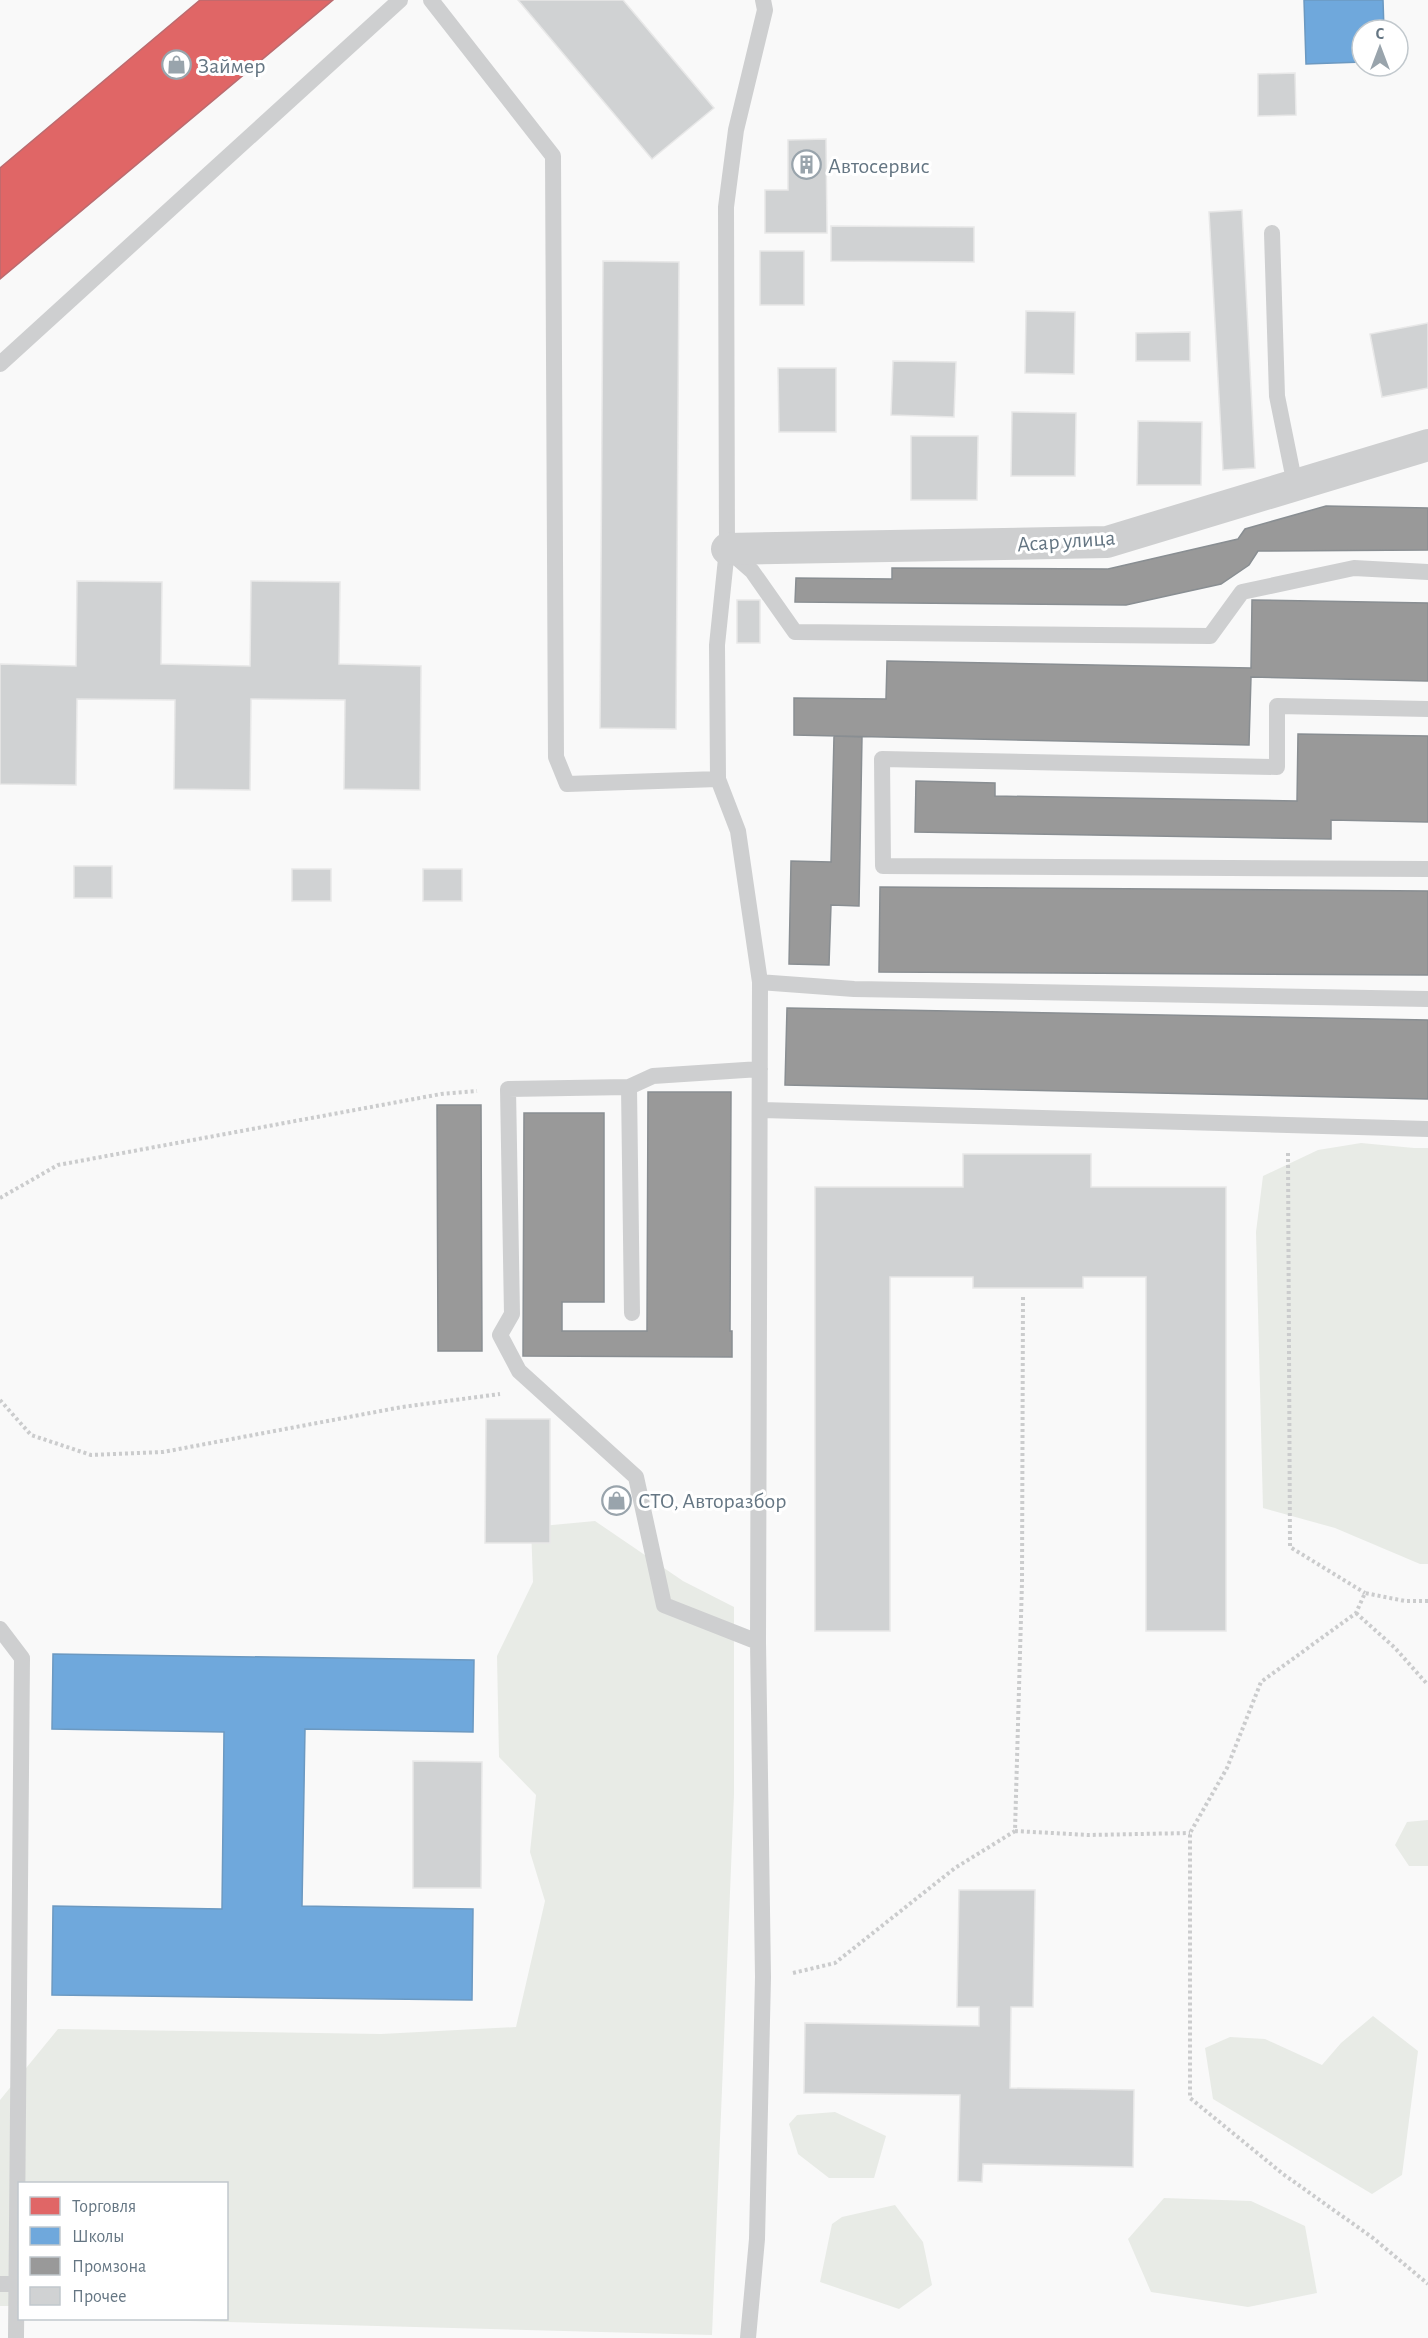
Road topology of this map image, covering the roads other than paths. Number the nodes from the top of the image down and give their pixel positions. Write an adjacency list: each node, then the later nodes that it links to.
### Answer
1 (400, 0): 5 (lane)
2 (431, 0): 11 (lane)
3 (763, 0): 8 (lane)
4 (1272, 232): 7 (lane)
5 (0, 364)
6 (1428, 445): 7 (street, Асар улица)
7 (1295, 485): 8 (street, Асар улица)
8 (727, 549): 9 (lane); 11 (lane)
9 (1428, 572)
10 (1428, 709): 12 (lane)
11 (718, 779): 13 (lane)
12 (1428, 869)
13 (760, 982): 14 (lane); 15 (lane)
14 (1428, 999)
15 (760, 1069): 16 (lane); 17 (lane)
16 (629, 1087): 19 (lane); 21 (lane)
17 (761, 1110): 18 (lane); 21 (lane)
18 (1428, 1129)
19 (632, 1312)
20 (0, 1629): 22 (lane)
21 (758, 1642): 24 (lane)
22 (8, 2284): 23 (lane)
23 (16, 2338)
24 (748, 2338)

